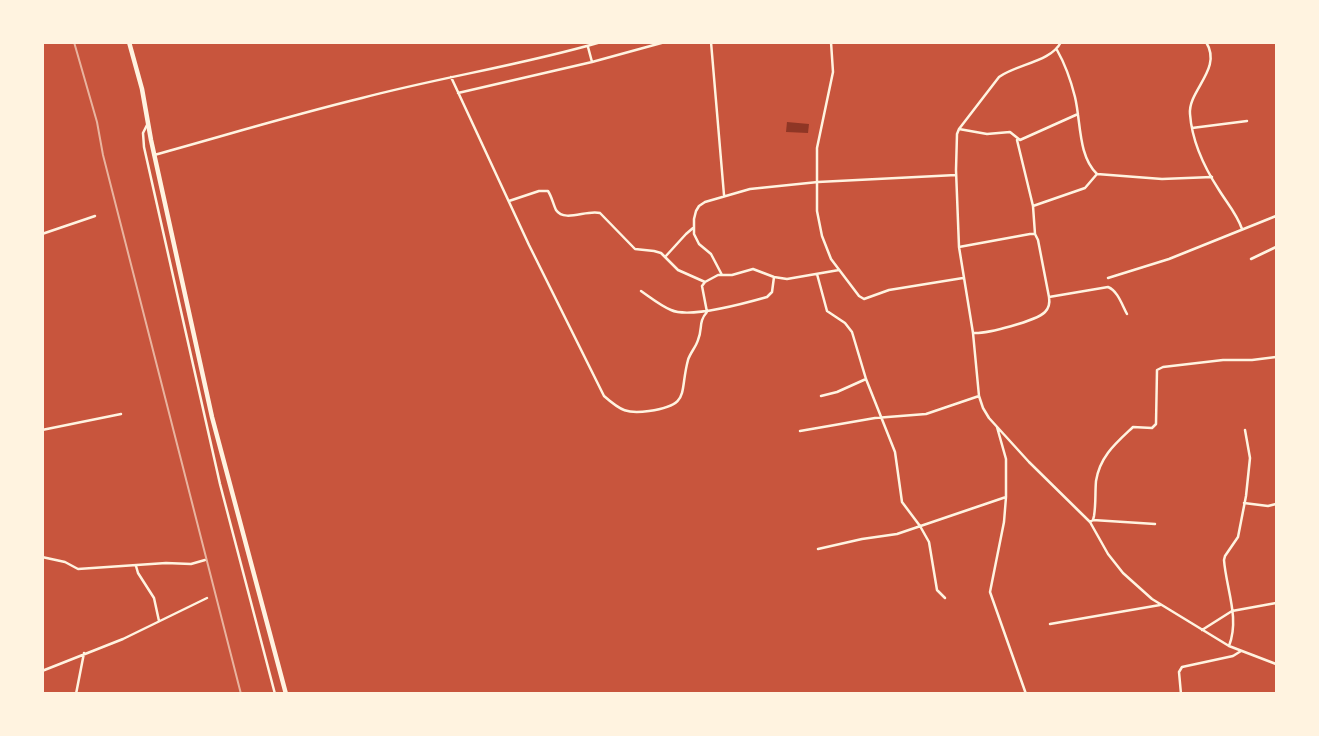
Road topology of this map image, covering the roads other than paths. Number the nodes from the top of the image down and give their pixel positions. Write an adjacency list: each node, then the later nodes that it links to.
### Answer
1 (129, 42): 15 (highway)
2 (601, 42): 8 (street)
3 (665, 42): 10 (street)
4 (711, 42): 24 (street)
5 (831, 42): 23 (street)
6 (1061, 42): 9 (street)
7 (1206, 42): 16 (street)
8 (588, 46): 10 (street); 11 (street)
9 (1057, 50): 13 (street); 17 (street)
10 (592, 62): 12 (street)
11 (450, 77): 12 (street); 19 (street)
12 (458, 92): 25 (street)
13 (1078, 114): 18 (street); 20 (street)
14 (1248, 121): 16 (street)
15 (148, 124): 19 (highway); 83 (street)
16 (1192, 128): 22 (street)
17 (959, 129): 18 (street); 21 (street)
18 (1016, 138): 26 (street)
19 (154, 155): 84 (highway)
20 (1097, 174): 22 (street); 26 (street)
21 (956, 175): 23 (street); 33 (street)
22 (1212, 177): 30 (street)
23 (818, 182): 24 (street); 37 (street)
24 (724, 195): 29 (street)
25 (509, 201): 35 (street); 46 (street)
26 (1033, 206): 32 (street)
27 (95, 216): 31 (street)
28 (1276, 216): 30 (street)
29 (693, 228): 35 (street); 39 (street)
30 (1242, 229): 42 (street)
31 (42, 234)
32 (1035, 234): 33 (street); 45 (street)
33 (959, 247): 41 (street)
34 (1276, 247): 36 (street)
35 (665, 257): 43 (street)
36 (1251, 259)
37 (839, 270): 38 (street); 41 (street)
38 (817, 274): 40 (street); 50 (street)
39 (722, 275): 40 (street); 43 (street)
40 (774, 278): 46 (street)
41 (964, 278): 48 (street)
42 (1108, 278)
43 (705, 282): 46 (street)
44 (641, 291): 46 (street)
45 (1049, 297): 47 (street); 48 (street)
46 (707, 312)
47 (1127, 314)
48 (973, 333): 52 (street)
49 (1276, 357): 62 (street)
50 (866, 379): 51 (street); 54 (street)
51 (821, 396)
52 (979, 396): 54 (street); 55 (street)
53 (121, 414): 56 (street)
54 (880, 418): 58 (street); 64 (street)
55 (997, 426): 59 (street); 62 (street)
56 (42, 430)
57 (1245, 430): 60 (street)
58 (800, 431)
59 (1006, 497): 64 (street); 85 (street)
60 (1244, 503): 61 (street); 73 (street)
61 (1276, 504)
62 (1092, 521): 63 (street); 72 (street)
63 (1155, 524)
64 (920, 526): 65 (street); 70 (street)
65 (818, 549)
66 (42, 557): 68 (street)
67 (206, 560): 68 (street)
68 (136, 566): 74 (street)
69 (207, 598): 74 (street)
70 (945, 598)
71 (1276, 603): 73 (street)
72 (1162, 604): 75 (street); 76 (street)
73 (1232, 611): 76 (street); 77 (street)
74 (159, 621): 79 (street)
75 (1050, 624)
76 (1202, 630): 77 (street)
77 (1229, 646): 78 (street)
78 (1241, 651): 80 (street); 86 (street)
79 (84, 653): 81 (street); 82 (street)
80 (1276, 664)
81 (42, 671)
82 (76, 694)
83 (275, 694)
84 (286, 694)
85 (1026, 694)
86 (1181, 694)

